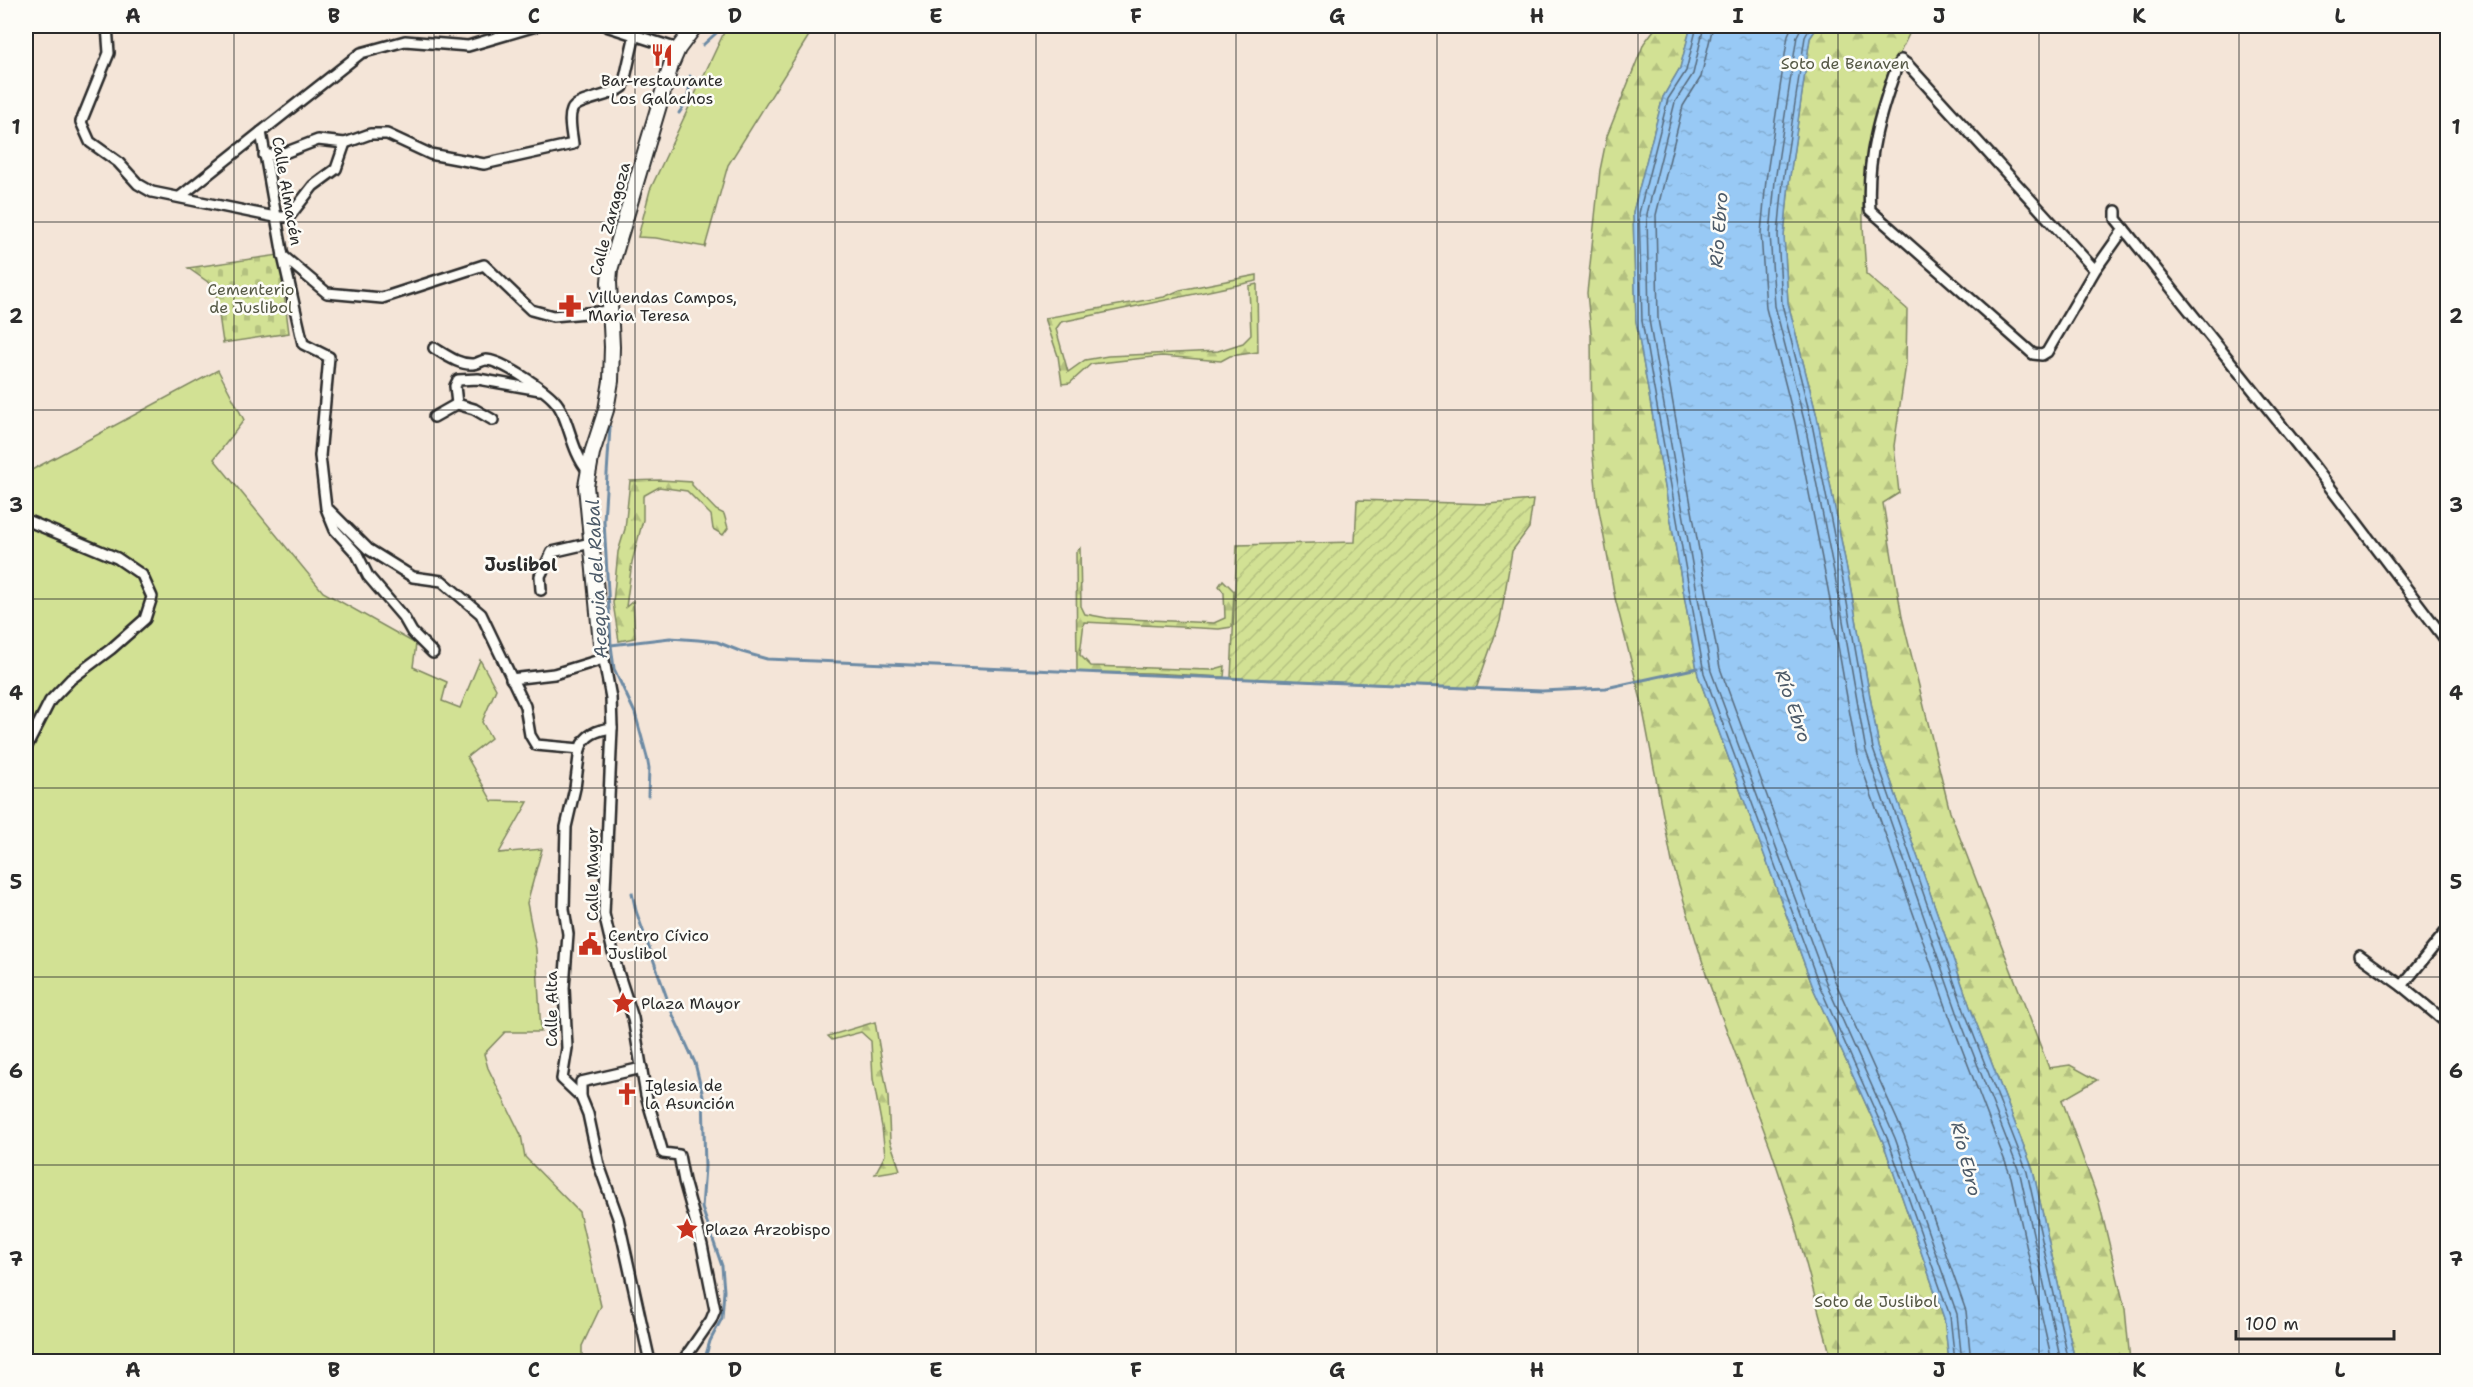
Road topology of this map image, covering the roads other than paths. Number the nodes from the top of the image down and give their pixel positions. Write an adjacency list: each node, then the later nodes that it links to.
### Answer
1 (107, 26): 11 (street)
2 (536, 26): 5 (street, Calle Almacén)
3 (606, 26): 6 (street)
4 (695, 26): 7 (street, Calle Zaragoza)
5 (514, 29): 8 (street, Calle Almacén)
6 (635, 34): 7 (street); 9 (street)
7 (678, 49): 17 (street, Calle Zaragoza)
8 (261, 132): 10 (street, Calle Almacén); 11 (street)
9 (345, 143): 10 (street); 13 (street)
10 (264, 155): 13 (street, Calle Almacén)
11 (181, 196): 13 (street)
12 (2116, 211): 14 (street)
13 (275, 217): 15 (street, Calle Almacén)
14 (2124, 230): 16 (street); 28 (street)
15 (282, 256): 17 (street); 24 (street, Calle Almacén)
16 (2095, 270): 16 (street)
17 (609, 311): 23 (street, Calle Zaragoza)
18 (435, 348): 19 (street)
19 (542, 390): 20 (street); 23 (street)
20 (457, 404): 21 (street); 22 (street)
21 (434, 417)
22 (493, 420)
23 (588, 471): 26 (street, Calle Zaragoza)
24 (326, 508): 30 (street); 32 (street)
25 (26, 520): 34 (street)
26 (591, 543): 27 (street); 29 (street, Calle Zaragoza)
27 (541, 590)
28 (2448, 643)
29 (601, 644): 31 (street, Calle Mayor)
30 (433, 653)
31 (603, 659): 32 (street); 33 (street, Calle Mayor)
32 (511, 679): 35 (street)
33 (612, 728): 35 (street); 40 (street, Calle Mayor)
34 (26, 748)
35 (580, 749): 41 (street, Calle Alta)
36 (2448, 929): 38 (street)
37 (2359, 955): 38 (street)
38 (2402, 986): 39 (street)
39 (2448, 1024)
40 (642, 1068): 41 (street); 43 (street, Calle Mayor)
41 (581, 1097): 42 (street, Calle Alta)
42 (650, 1362)
43 (682, 1362)

